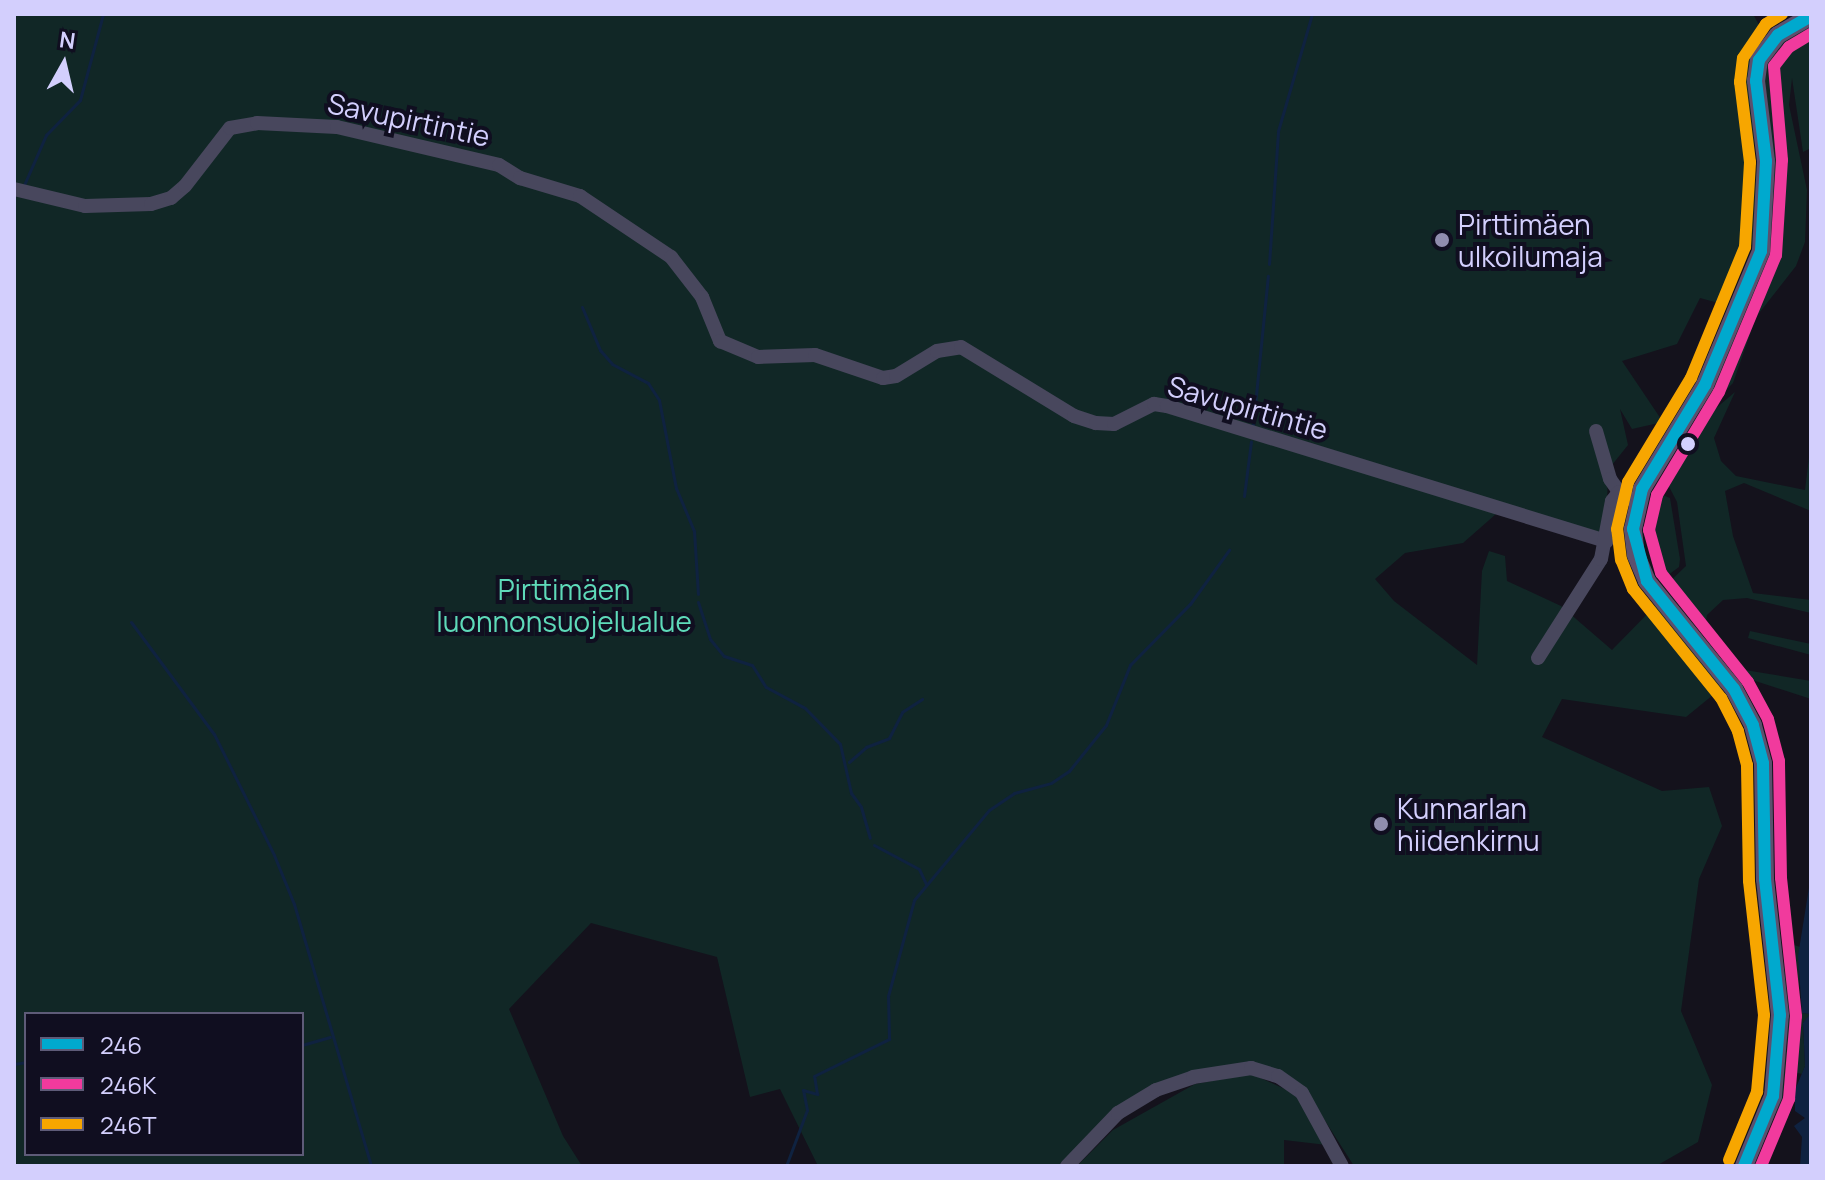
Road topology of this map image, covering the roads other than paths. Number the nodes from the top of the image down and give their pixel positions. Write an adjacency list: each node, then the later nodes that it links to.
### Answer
1 (1811, 16): 5 (main road)
2 (14, 189): 6 (street, Savupirtintie)
3 (1596, 431): 4 (street)
4 (1619, 492): 5 (street); 6 (street)
5 (1637, 503): 10 (main road)
6 (1607, 541): 7 (street)
7 (1538, 658)
8 (1067, 1166): 9 (street)
9 (1342, 1166)
10 (1744, 1166)

